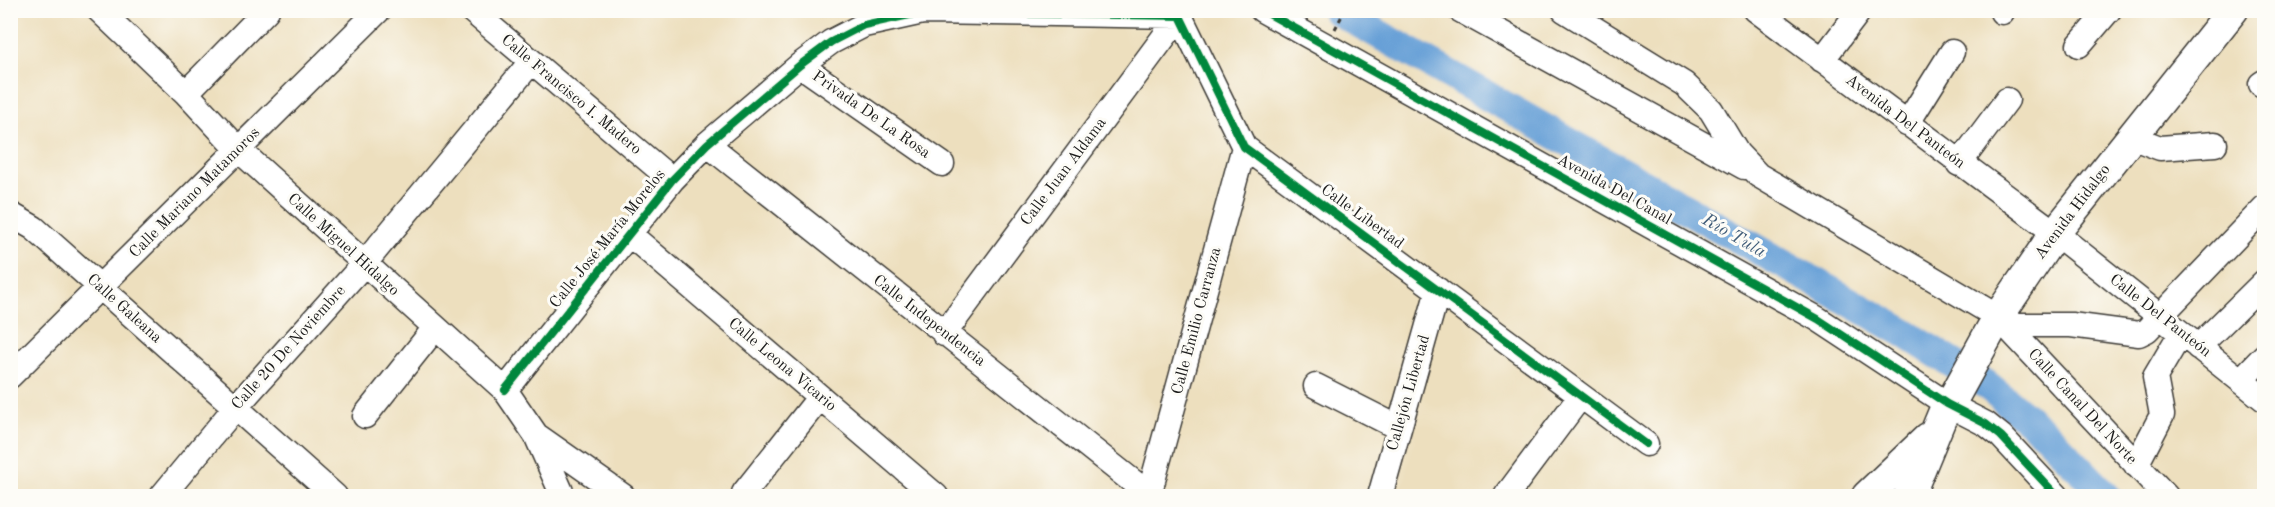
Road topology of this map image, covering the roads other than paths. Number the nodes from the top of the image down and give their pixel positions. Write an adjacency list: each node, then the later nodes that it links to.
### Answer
1 (99, 10): 19 (street, Calle Miguel Hidalgo)
2 (267, 10): 19 (street)
3 (379, 10): 26 (street, Calle Mariano Matamoros)
4 (471, 10): 17 (street, Calle Francisco I. Madero)
5 (1262, 10): 53 (street, Avenida Del Canal)
6 (1460, 10): 29 (street)
7 (1564, 10): 29 (street)
8 (1756, 10): 16 (street, Avenida Del Panteón)
9 (1860, 10): 16 (street)
10 (2109, 10): 14 (street)
11 (2233, 10): 22 (main road, Avenida Hidalgo)
12 (923, 11): 13 (street, Calle José María Morelos); 18 (street, Calle José María Morelos)
13 (1182, 14): 25 (street, Calle Libertad); 42 (street, Calle Juan Aldama)
14 (2079, 45)
15 (1952, 52): 21 (street)
16 (1822, 60): 21 (street, Avenida Del Panteón)
17 (531, 62): 30 (street, Calle Francisco I. Madero); 35 (street, Calle 20 De Noviembre)
18 (800, 65): 23 (street, Calle José María Morelos); 27 (street, Privada De La Rosa)
19 (186, 93): 26 (street, Calle Miguel Hidalgo)
20 (2007, 100): 28 (street)
21 (1907, 124): 28 (street, Avenida Del Panteón)
22 (2131, 136): 24 (street); 33 (main road, Avenida Hidalgo)
23 (707, 144): 30 (street, Calle José María Morelos); 42 (street, Calle Independencia)
24 (2216, 144)
25 (1244, 147): 38 (street, Calle Libertad); 60 (street, Calle Emilio Carranza)
26 (239, 150): 35 (street, Calle Miguel Hidalgo); 37 (street, Calle Mariano Matamoros)
27 (942, 164)
28 (1959, 164): 33 (street, Avenida Del Panteón)
29 (1758, 175): 40 (street)
30 (672, 180): 34 (street, Calle José María Morelos)
31 (2265, 208): 39 (street)
32 (10, 214): 37 (street, Calle Galeana)
33 (2055, 233): 39 (street, Calle Del Panteón); 40 (main road, Avenida Hidalgo)
34 (628, 234): 48 (street, Calle José María Morelos); 50 (street, Calle Leona Vicario)
35 (364, 264): 41 (street, Calle Miguel Hidalgo); 52 (street, Calle 20 De Noviembre)
36 (2265, 282): 43 (street)
37 (100, 286): 45 (street, Calle Mariano Matamoros); 52 (street, Calle Galeana)
38 (1438, 290): 49 (street, Calle Libertad); 55 (street, Callejón Libertad)
39 (2159, 316): 40 (street); 43 (street, Calle Del Panteón)
40 (1998, 325): 53 (main road, Avenida Hidalgo); 58 (street, Calle Canal Del Norte)
41 (435, 328): 48 (street, Calle Miguel Hidalgo); 54 (street)
42 (944, 334): 60 (street, Calle Independencia)
43 (2189, 340): 46 (street, Calle Del Panteón); 58 (street)
44 (2265, 356): 46 (street)
45 (10, 376)
46 (2241, 380): 51 (street, Calle Del Panteón)
47 (1316, 386): 55 (street)
48 (505, 390): 56 (street, Calle Miguel Hidalgo)
49 (1580, 397): 57 (street, Calle Libertad); 67 (street)
50 (820, 398): 59 (street); 65 (street, Calle Leona Vicario)
51 (2265, 399)
52 (234, 409): 61 (street, Calle 20 De Noviembre); 62 (street, Calle Galeana)
53 (1946, 410): 68 (main road, Avenida Hidalgo); 69 (main road, Avenida Hidalgo); 70 (street, Avenida Del Canal)
54 (365, 416)
55 (1399, 428): 66 (street, Callejón Libertad)
56 (536, 435): 63 (street, Calle Miguel Hidalgo); 64 (street)
57 (1646, 444)
58 (2136, 465): 71 (street, Calle Canal Del Norte)
59 (744, 493)
60 (1140, 493)
61 (162, 496)
62 (334, 496)
63 (563, 496)
64 (623, 496)
65 (936, 496)
66 (1380, 496)
67 (1506, 496)
68 (1867, 496)
69 (1909, 496)
70 (2057, 496)
71 (2166, 496)

